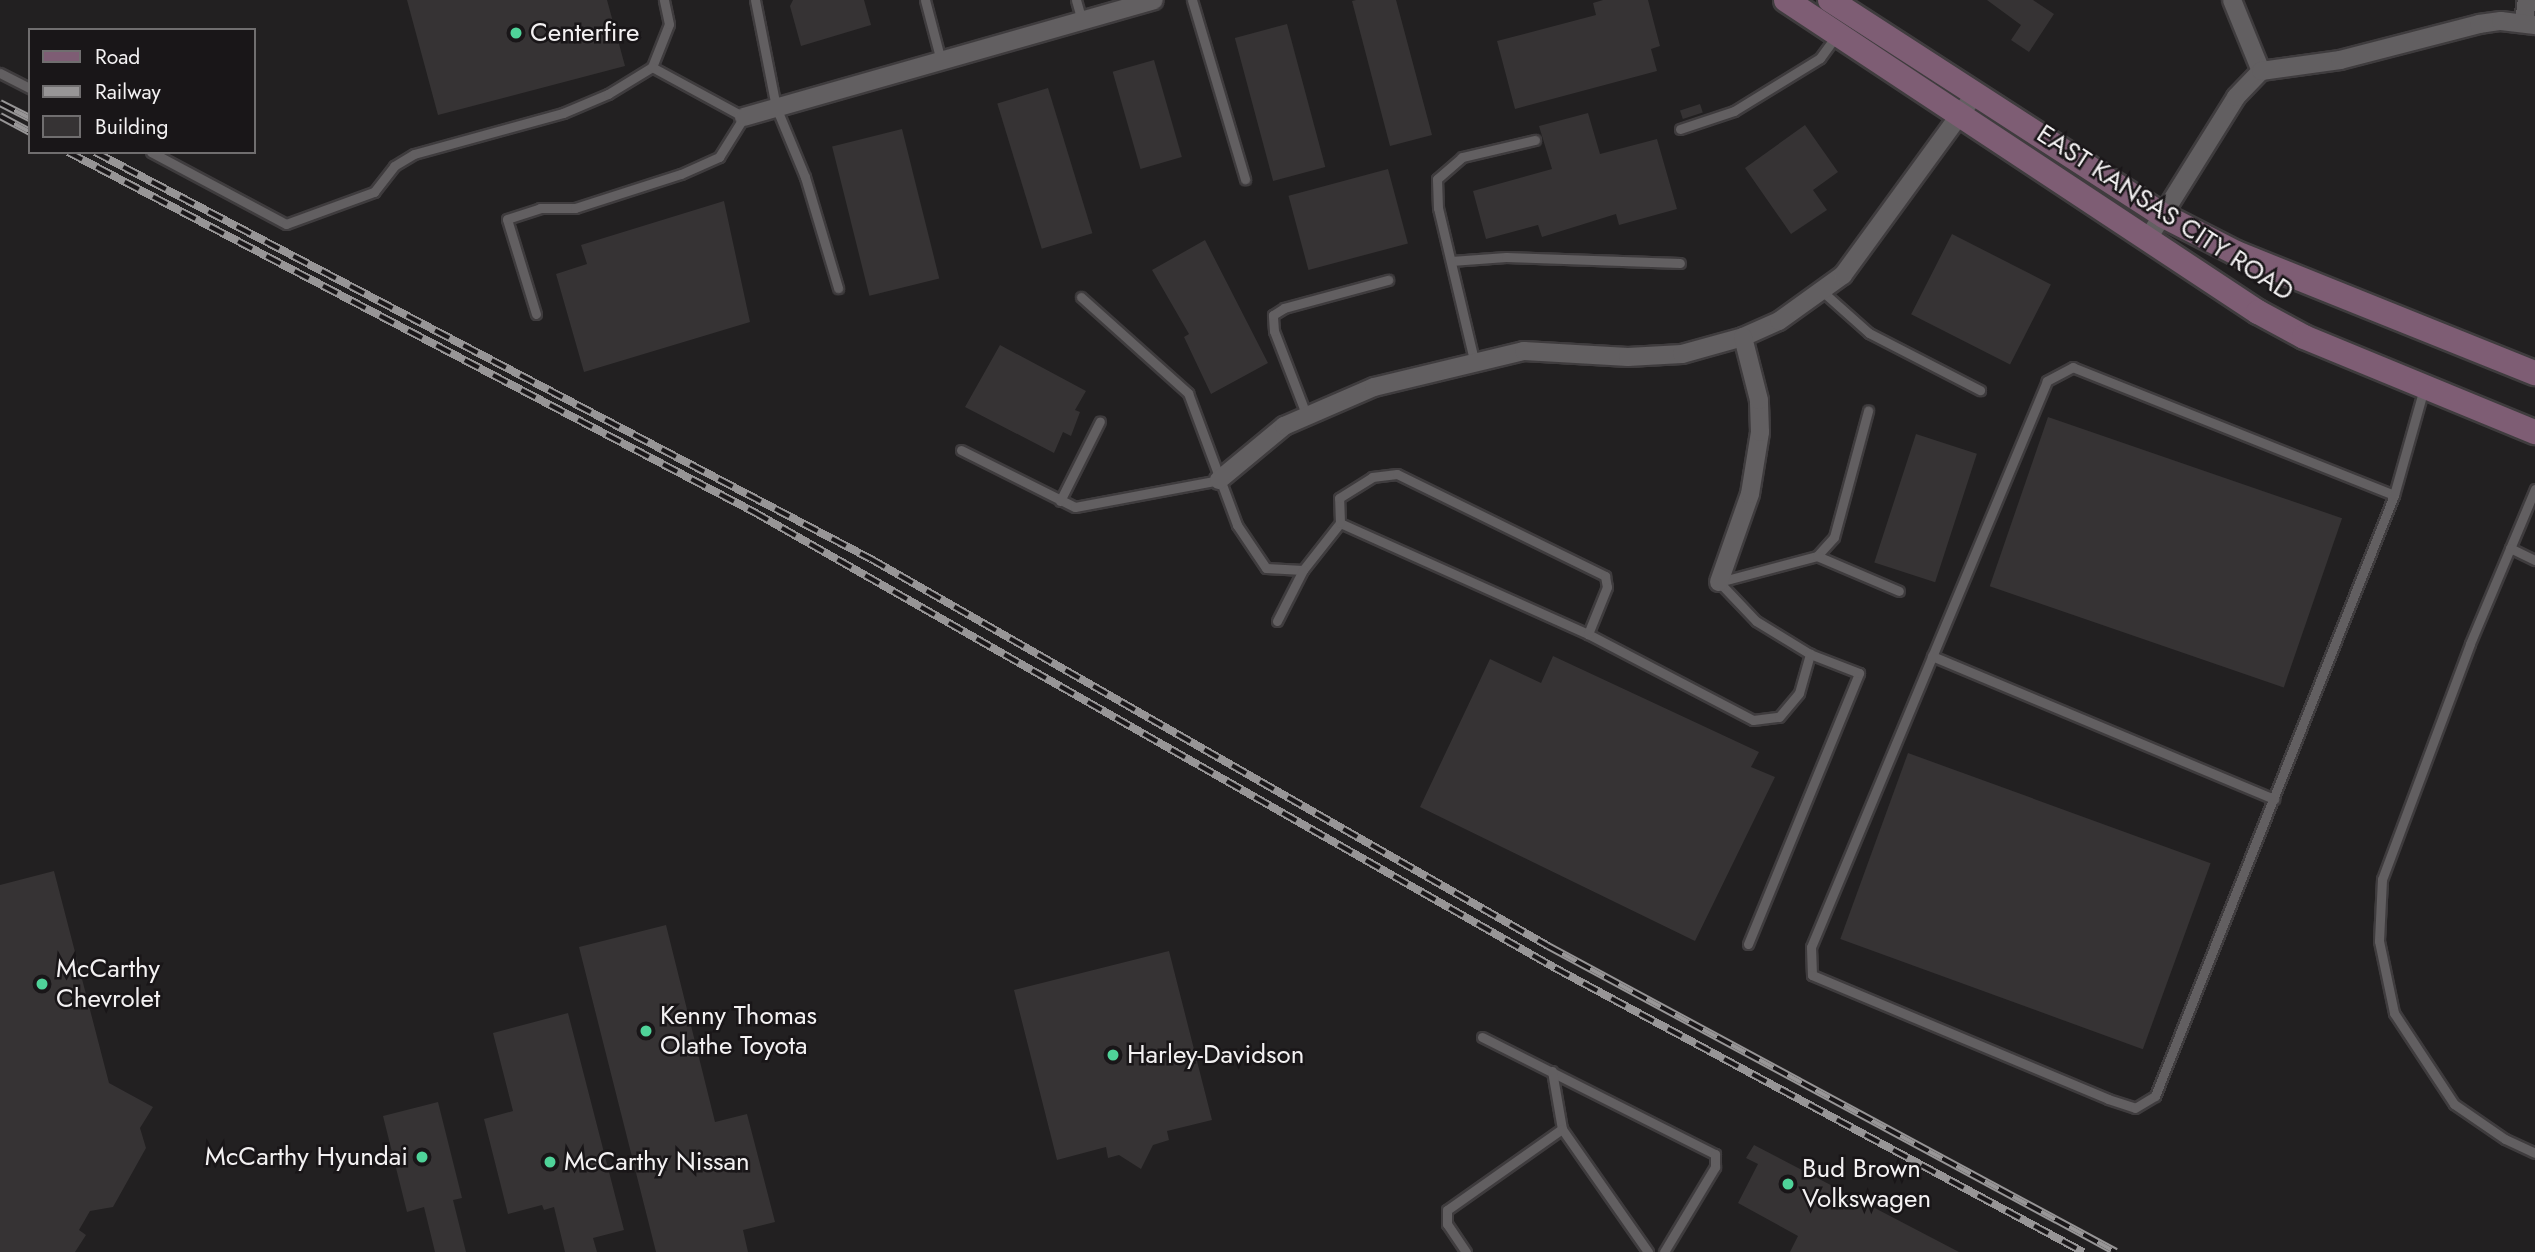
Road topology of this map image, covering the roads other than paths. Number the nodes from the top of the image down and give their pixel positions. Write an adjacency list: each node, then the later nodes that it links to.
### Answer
1 (664, 0): 15 (lane)
2 (755, 0): 20 (lane)
3 (925, 0): 14 (lane)
4 (1076, 0): 11 (lane)
5 (1154, 0): 11 (street)
6 (1192, 0): 26 (lane)
7 (1786, 0): 13 (main road, EAST KANSAS CITY ROAD)
8 (1830, 0): 19 (main road, EAST KANSAS CITY ROAD)
9 (2232, 0): 16 (street)
10 (2527, 0): 12 (street)
11 (1082, 20): 14 (street)
12 (2529, 24): 16 (street)
13 (1838, 34): 21 (main road, EAST KANSAS CITY ROAD); 23 (lane)
14 (941, 61): 20 (street)
15 (652, 67): 22 (lane); 25 (lane)
16 (2262, 71): 27 (street)
17 (0, 73): 18 (lane)
18 (28, 88)
19 (1975, 94): 21 (street); 27 (main road, EAST KANSAS CITY ROAD)
20 (776, 107): 22 (street); 32 (lane)
21 (1961, 114): 28 (main road, EAST KANSAS CITY ROAD); 33 (street)
22 (744, 117): 35 (lane)
23 (1680, 129)
24 (1535, 140): 29 (lane)
25 (155, 154)
26 (1245, 179)
27 (2164, 216): 28 (street); 38 (main road, EAST KANSAS CITY ROAD)
28 (2150, 237): 39 (main road, EAST KANSAS CITY ROAD)
29 (1451, 261): 30 (lane); 37 (lane)
30 (1681, 262)
31 (1388, 279): 42 (lane)
32 (838, 288)
33 (1823, 292): 36 (street); 40 (lane)
34 (1081, 297): 46 (lane)
35 (536, 314)
36 (1743, 337): 37 (street); 55 (street)
37 (1474, 360): 42 (street)
38 (2535, 373)
39 (2425, 386): 44 (main road, EAST KANSAS CITY ROAD); 48 (lane)
40 (1980, 390)
41 (1868, 411): 52 (lane)
42 (1306, 414): 46 (street)
43 (1100, 421): 49 (lane)
44 (2535, 432)
45 (961, 450): 49 (lane)
46 (1219, 480): 49 (lane); 54 (lane)
47 (2535, 489): 51 (lane)
48 (2395, 495): 60 (lane); 61 (lane)
49 (1060, 501)
50 (1340, 523): 54 (lane); 58 (lane); 58 (lane)
51 (2510, 548): 53 (lane); 66 (lane)
52 (1817, 556): 55 (lane); 56 (lane)
53 (2535, 560)
54 (1303, 570): 57 (lane)
55 (1719, 582): 59 (lane)
56 (1899, 591)
57 (1277, 621)
58 (1588, 634): 59 (lane)
59 (1810, 654): 62 (lane)
60 (1932, 656): 61 (lane); 61 (lane)
61 (2274, 799)
62 (1748, 944)
63 (1482, 1037): 64 (lane)
64 (1552, 1071): 65 (lane); 69 (lane)
65 (1562, 1129): 67 (lane); 68 (lane)
66 (2535, 1153)
67 (1466, 1252)
68 (1648, 1252)
69 (1664, 1252)

